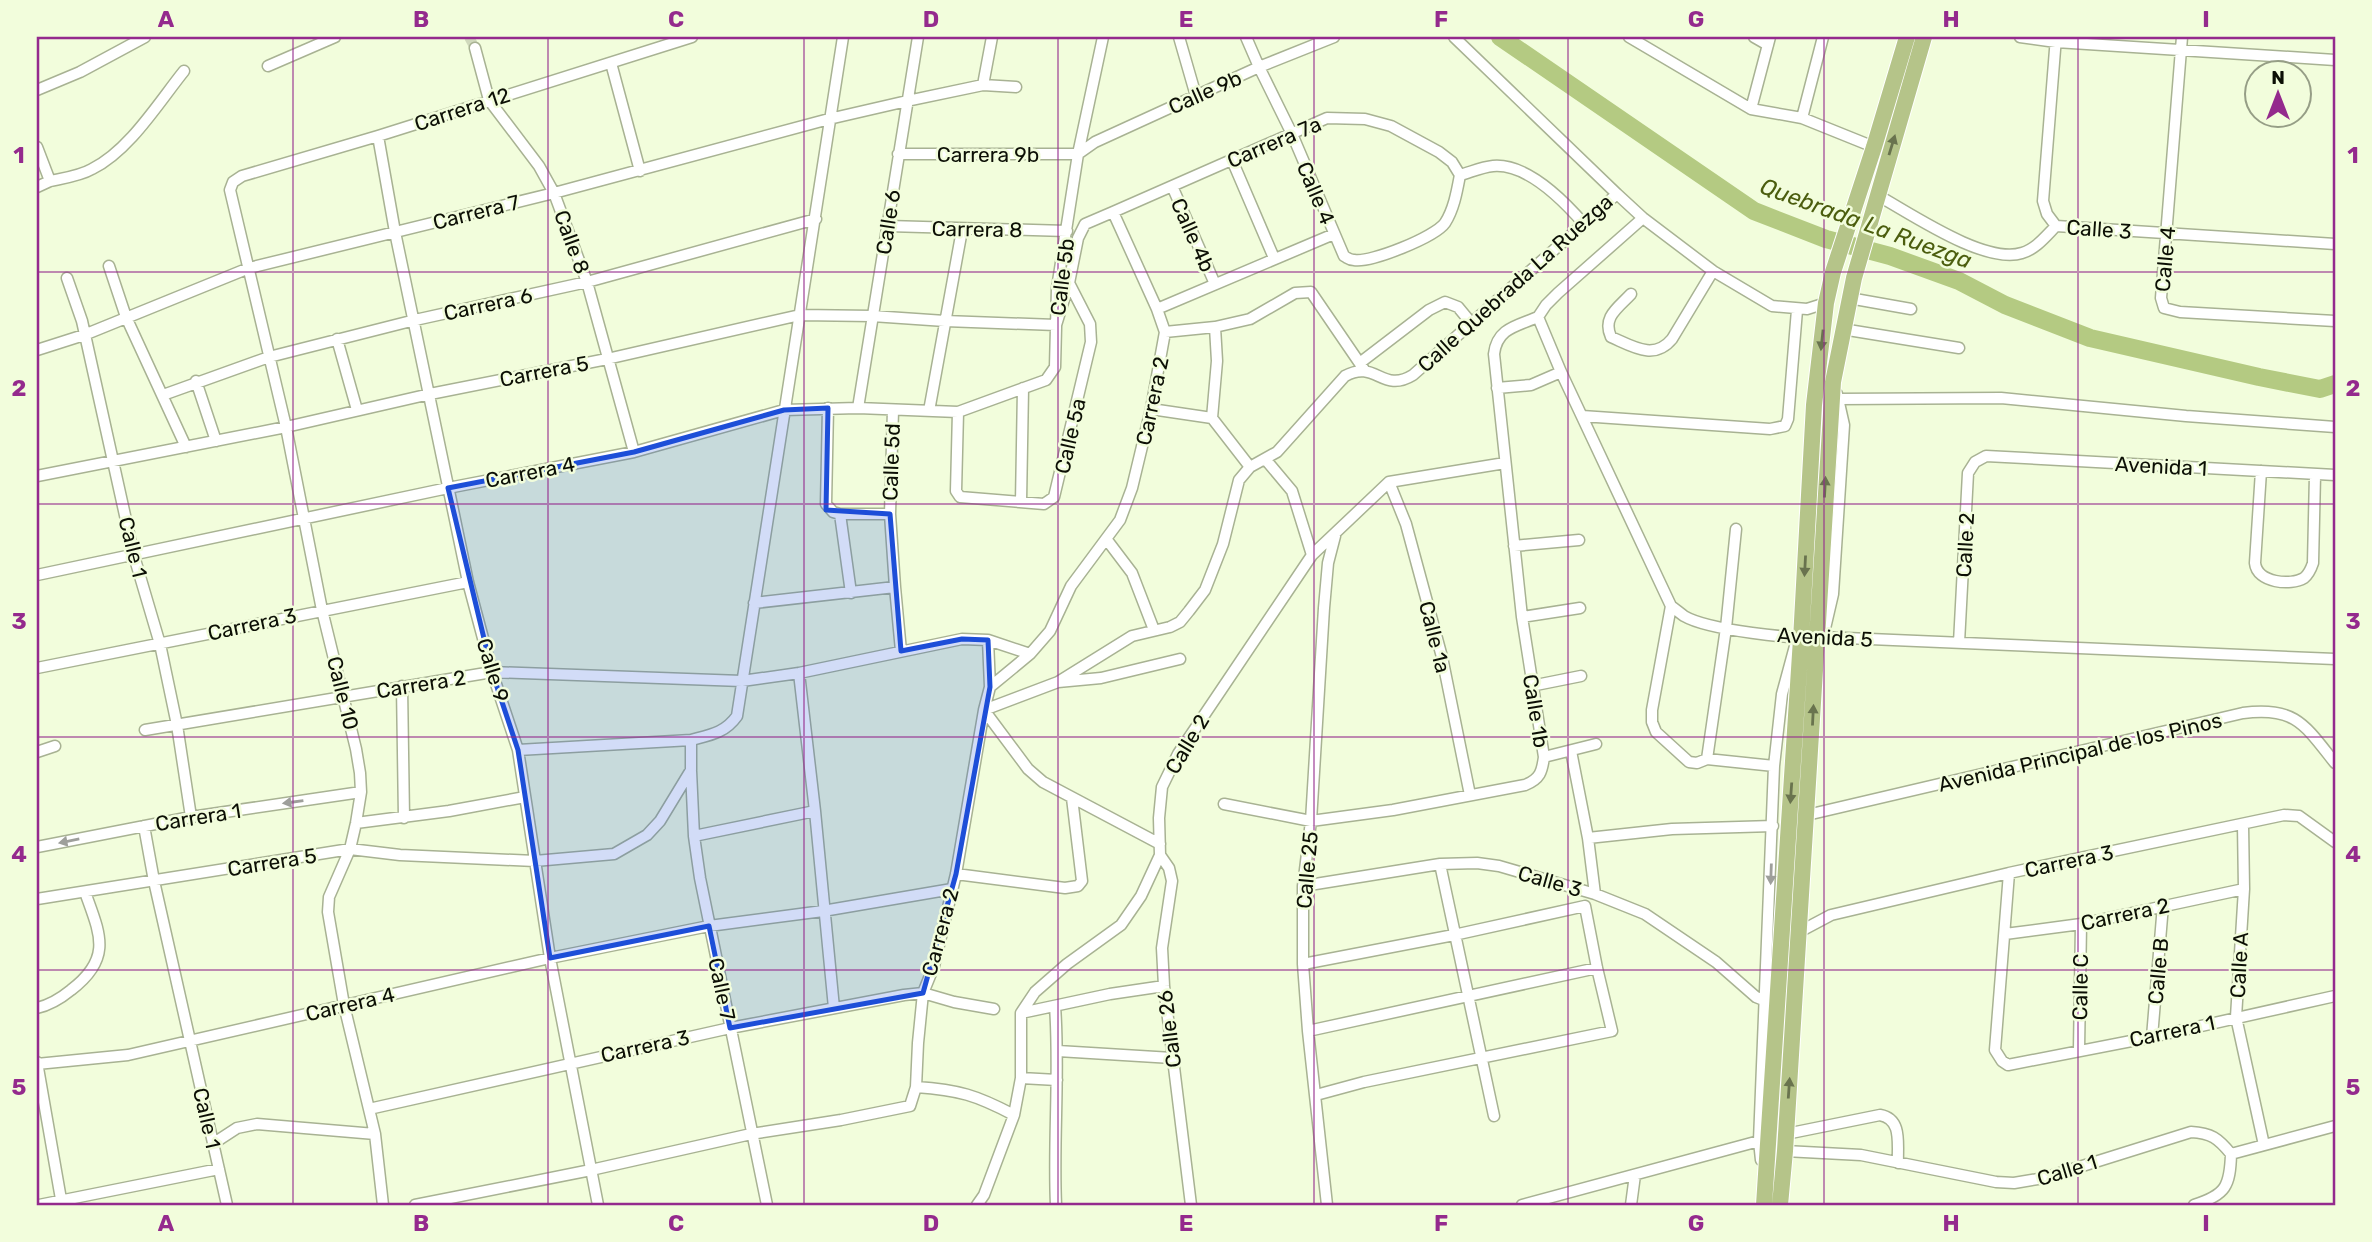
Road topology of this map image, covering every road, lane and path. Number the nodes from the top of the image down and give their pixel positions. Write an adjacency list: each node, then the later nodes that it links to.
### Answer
1 (145, 37): 31 (street)
2 (335, 37): 21 (street)
3 (692, 37): 25 (street, Carrera 12)
4 (843, 37): 37 (street)
5 (918, 37): 34 (street, Calle 6)
6 (992, 37): 29 (street)
7 (1103, 37): 43 (street, Calle 5b)
8 (1180, 37): 32 (street)
9 (1246, 37): 27 (street, Calle 4)
10 (1334, 37): 27 (street, Calle 9b)
11 (1454, 37): 52 (street, Calle Quebrada La Ruezga)
12 (1629, 37): 35 (street)
13 (1754, 37): 20 (street)
14 (1823, 37): 36 (street)
15 (1907, 37): 41 (main road)
16 (1924, 37): 53 (main road, one-way to 16)
17 (2021, 37): 19 (street)
18 (2182, 37): 23 (street, Calle 4)
19 (2056, 39): 23 (street); 59 (street, Calle 3)
20 (1769, 41): 35 (street)
21 (306, 42): 26 (street)
22 (475, 48): 33 (street, Calle 8)
23 (2180, 50): 24 (street); 63 (street, Calle 4)
24 (2335, 60)
25 (611, 63): 33 (street, Carrera 12); 45 (street)
26 (268, 66)
27 (1259, 67): 32 (street, Calle 9b); 38 (street, Calle 4)
28 (184, 71): 47 (street)
29 (983, 85): 30 (street, Carrera 7); 34 (street, Carrera 7)
30 (1016, 87)
31 (37, 90)
32 (1196, 96): 43 (street, Calle 9b)
33 (489, 100): 39 (street, Carrera 12); 51 (street, Calle 8)
34 (907, 101): 37 (street, Carrera 7); 42 (street, Calle 6)
35 (1751, 109): 36 (street)
36 (1802, 118): 41 (street)
37 (829, 119): 45 (street, Carrera 7); 56 (street)
38 (1292, 134): 44 (street, Carrera 7a); 46 (street, Carrera 7a); 64 (street, Calle 4)
39 (378, 136): 48 (street, Carrera 12); 62 (street, Calle 9)
40 (37, 147): 47 (street)
41 (1874, 147): 76 (main road)
42 (898, 154): 43 (street, Carrera 9b); 58 (street, Calle 6)
43 (1078, 154): 61 (street, Calle 5b)
44 (1232, 160): 50 (street, Carrera 7a); 66 (street)
45 (640, 171): 51 (street, Carrera 7)
46 (1461, 175): 57 (street); 64 (street)
47 (50, 181): 49 (street)
48 (233, 182): 68 (street, Calle 10)
49 (37, 187)
50 (1172, 187): 54 (street, Carrera 7a); 73 (street, Calle 4b)
51 (554, 193): 62 (street, Carrera 7); 71 (street, Calle 8)
52 (1617, 194): 55 (street); 57 (street, Calle Quebrada La Ruezga)
53 (1875, 203): 59 (street); 75 (main road)
54 (1113, 212): 72 (street, Carrera 7a); 78 (street, Carrera 2)
55 (1643, 218): 69 (street); 83 (street)
56 (816, 219): 71 (street, Carrera 6); 80 (street)
57 (1584, 224): 87 (street, Calle Quebrada La Ruezga)
58 (888, 226): 60 (street, Carrera 8); 81 (street, Calle 6)
59 (2056, 226): 63 (street, Calle 3)
60 (962, 230): 61 (street, Carrera 8); 86 (street)
61 (1067, 231): 88 (street, Calle 5b)
62 (395, 232): 68 (street, Carrera 7); 84 (street, Calle 9)
63 (2168, 233): 65 (street, Calle 3); 85 (street, Calle 4)
64 (1334, 234): 66 (street)
65 (2335, 244)
66 (1274, 258): 73 (street)
67 (109, 266): 82 (street)
68 (249, 268): 82 (street, Carrera 7); 96 (street, Calle 10)
69 (1713, 271): 74 (street); 79 (street)
70 (66, 278): 92 (street, Calle 1)
71 (587, 282): 84 (street, Carrera 6); 97 (street, Calle 8)
72 (1069, 283): 88 (street, Carrera 7a); 133 (street, Calle 5a)
73 (1215, 284): 78 (street)
74 (1631, 294)
75 (1849, 298): 77 (street); 90 (main road)
76 (1826, 303): 79 (street); 155 (main road, one-way to 155)
77 (1911, 309)
78 (1157, 310): 91 (street, Carrera 2)
79 (1797, 310): 115 (street)
80 (800, 315): 81 (street, Carrera 5); 97 (street, Carrera 5); 111 (street)
81 (872, 316): 86 (street, Carrera 5); 108 (street, Calle 6)
82 (126, 317): 92 (street); 104 (street)
83 (1538, 317): 99 (street); 103 (street, Calle 1b)
84 (415, 320): 93 (street, Carrera 6); 105 (street, Calle 9)
85 (2335, 320)
86 (945, 321): 88 (street, Carrera 5); 113 (street)
87 (1472, 324): 98 (street, Calle Quebrada La Ruezga); 98 (street)
88 (1056, 325): 102 (street, Calle 5b)
89 (1215, 327): 91 (street); 98 (street); 116 (street)
90 (1842, 329): 94 (street); 101 (main road)
91 (1165, 331): 109 (street, Carrera 2)
92 (84, 335): 95 (street); 124 (street, Calle 1)
93 (337, 339): 96 (street, Carrera 6); 110 (street)
94 (1959, 348)
95 (37, 350)
96 (269, 357): 100 (street, Carrera 6); 117 (street, Calle 10)
97 (607, 359): 105 (street, Carrera 5); 121 (street, Calle 8)
98 (1363, 366): 123 (street)
99 (1561, 372): 103 (street); 115 (street)
100 (196, 381): 104 (street, Carrera 6); 119 (street)
101 (1833, 382): 106 (street); 155 (main road, one-way to 101)
102 (1023, 388): 114 (street, Carrera 4); 133 (street)
103 (1497, 388): 125 (street, Calle 1b)
104 (163, 394): 120 (street)
105 (430, 394): 110 (street, Carrera 5); 132 (street, Calle 9)
106 (1839, 399): 118 (street); 155 (street)
107 (828, 408): 108 (street, Carrera 4); 111 (street, Carrera 4); 134 (street)
108 (858, 408): 112 (street, Carrera 4)
109 (1151, 409): 116 (street); 139 (street, Carrera 2)
110 (357, 410): 117 (street, Carrera 5)
111 (784, 410): 121 (street, Carrera 4); 148 (street)
112 (893, 410): 113 (street, Carrera 4); 135 (street, Calle 5d)
113 (929, 411): 114 (street, Carrera 4)
114 (958, 412): 133 (street, Calle 5a)
115 (1582, 416): 149 (street)
116 (1212, 418): 126 (street)
117 (286, 427): 119 (street, Carrera 5); 136 (street, Calle 10)
118 (2335, 427)
119 (216, 441): 120 (street, Carrera 5)
120 (186, 447): 124 (street, Carrera 5)
121 (634, 452): 132 (street, Carrera 4)
122 (1986, 456): 127 (street, Avenida 1); 158 (street, Calle 2)
123 (1266, 460): 126 (street); 142 (street)
124 (114, 461): 130 (street, Carrera 5); 143 (street, Calle 1)
125 (1505, 463): 131 (street); 141 (street, Calle 1b)
126 (1250, 467): 154 (street)
127 (2261, 471): 128 (street, Avenida 1); 128 (street)
128 (2315, 475): 129 (street, Avenida 1)
129 (2335, 475)
130 (37, 476)
131 (1390, 482): 138 (street, Calle 2); 188 (street, Calle 1a)
132 (448, 488): 136 (street, Carrera 4); 145 (street, Calle 9)
133 (1021, 502)
134 (839, 514): 135 (street); 147 (street)
135 (890, 514): 146 (street, Calle 5d)
136 (304, 520): 143 (street, Carrera 4); 151 (street, Calle 10)
137 (1736, 529): 153 (street)
138 (1335, 535): 142 (street, Calle 2); 196 (street, Calle 25)
139 (1107, 540): 154 (street); 160 (street, Carrera 2)
140 (1579, 540): 141 (street)
141 (1514, 546): 152 (street, Calle 1b)
142 (1312, 555): 206 (street, Calle 2)
143 (134, 556): 144 (street, Carrera 4); 157 (street, Calle 1)
144 (37, 575)
145 (468, 582): 151 (street, Carrera 3); 164 (street, Calle 9)
146 (895, 587): 147 (street); 159 (street, Calle 5d)
147 (851, 593): 148 (street)
148 (754, 603): 167 (street)
149 (1671, 606): 153 (street, Avenida 5); 183 (street)
150 (1580, 608): 152 (street)
151 (322, 610): 157 (street, Carrera 3); 172 (street, Calle 10)
152 (1522, 617): 170 (street, Calle 1b)
153 (1726, 628): 155 (street, Avenida 5); 183 (street)
154 (1154, 629): 168 (street)
155 (1814, 638): 158 (street, Avenida 5); 185 (street); 193 (main road, one-way to 155); 283 (main road, one-way to 283)
156 (988, 640): 159 (street, Carrera 2); 160 (street, Carrera 2); 171 (street)
157 (160, 643): 163 (street, Carrera 3); 174 (street, Calle 1)
158 (1959, 643): 162 (street, Avenida 5)
159 (901, 651): 165 (street, Carrera 2)
160 (1030, 654): 171 (street, Carrera 2)
161 (1180, 659): 168 (street)
162 (2335, 659)
163 (37, 668)
164 (492, 672): 167 (street, Carrera 2); 169 (street, Carrera 2); 179 (street, Calle 9)
165 (799, 673): 167 (street, Carrera 2); 192 (street)
166 (1581, 676): 170 (street)
167 (742, 681): 176 (street)
168 (1058, 682): 173 (street)
169 (402, 686): 172 (street, Carrera 2); 195 (street)
170 (1531, 686): 182 (street, Calle 1b)
171 (990, 687): 173 (street, Carrera 2)
172 (344, 697): 174 (street, Carrera 2); 187 (street, Calle 10)
173 (984, 710): 190 (street); 210 (street, Carrera 2)
174 (177, 725): 175 (street, Carrera 2); 194 (street, Calle 1)
175 (145, 730)
176 (691, 740): 179 (street); 186 (street)
177 (1596, 744): 180 (street)
178 (55, 746): 181 (street)
179 (518, 750): 189 (street, Calle 9)
180 (1571, 751): 182 (street); 202 (street)
181 (37, 752)
182 (1544, 757): 188 (street, Calle 1b)
183 (1707, 759): 185 (street)
184 (2335, 764): 193 (street, Avenida Principal de los Pinos)
185 (1774, 766): 200 (street)
186 (691, 770): 201 (street, Calle 7); 207 (street, Carrera 5)
187 (360, 792): 194 (street, Carrera 1, one-way to 194); 197 (street, Calle 10)
188 (1470, 795): 196 (street, Calle 1b)
189 (525, 797): 195 (street); 207 (street, Calle 9)
190 (1072, 798): 206 (street); 210 (street)
191 (1224, 804): 196 (street, Calle 1b)
192 (816, 811): 201 (street); 219 (street)
193 (1807, 815): 222 (main road)
194 (191, 817): 199 (street, Carrera 1)
195 (404, 818): 197 (street)
196 (1311, 821): 212 (street, Calle 25)
197 (356, 823): 205 (street, Calle 10)
198 (2243, 825): 203 (street, Carrera 3); 209 (street, Carrera 3); 214 (street, Calle A)
199 (144, 826): 204 (street, Carrera 1, one-way to 204); 211 (street, Calle 1)
200 (1773, 826): 202 (street); 232 (street, one-way to 232)
201 (694, 836): 221 (street, Calle 7)
202 (1588, 838): 216 (street)
203 (2335, 842)
204 (37, 847)
205 (351, 849): 207 (street, Carrera 5); 211 (street, Carrera 5); 233 (street, Calle 10)
206 (1160, 849): 228 (street, Calle 26); 238 (street, Calle 2)
207 (535, 861): 225 (street, Calle 9)
208 (1440, 864): 212 (street, Calle 3); 216 (street, Calle 3); 224 (street)
209 (2009, 873): 222 (street, Carrera 3); 223 (street)
210 (956, 874): 213 (street, Carrera 2)
211 (154, 881): 215 (street, Carrera 5); 243 (street, Calle 1)
212 (1303, 886): 226 (street, Calle 25)
213 (952, 889): 219 (street, Carrera 4); 229 (street, Carrera 2)
214 (2244, 889): 218 (street, Carrera 2); 239 (street, Calle A)
215 (85, 892): 217 (street, Carrera 5); 235 (street)
216 (1595, 894): 232 (street, Calle 3)
217 (37, 899)
218 (2163, 905): 220 (street, Carrera 2); 242 (street, Calle B)
219 (823, 911): 221 (street, Carrera 4); 236 (street)
220 (2081, 924): 223 (street, Carrera 2); 244 (street, Calle C)
221 (709, 926): 225 (street, Carrera 4); 240 (street, Calle 7)
222 (1799, 932): 260 (main road, one-way to 222)
223 (2005, 934): 244 (street, Carrera 1)
224 (1454, 935): 226 (street); 227 (street); 230 (street)
225 (550, 958): 233 (street, Carrera 4); 249 (street, Calle 9)
226 (1303, 964): 241 (street, Calle 25)
227 (1597, 968): 230 (street); 246 (street)
228 (1164, 986): 234 (street); 247 (street, Calle 26)
229 (923, 993): 236 (street, Carrera 3); 237 (street); 252 (street, Carrera 2)
230 (1467, 995): 241 (street); 246 (street)
231 (2335, 996): 239 (street, Carrera 1)
232 (1766, 1001): 261 (street)
233 (344, 1005): 243 (street, Carrera 4); 254 (street, Calle 10)
234 (1055, 1006): 238 (street); 245 (street)
235 (37, 1008)
236 (834, 1009): 240 (street, Carrera 3)
237 (994, 1009)
238 (1021, 1013): 250 (street)
239 (2236, 1017): 242 (street, Carrera 1); 263 (street, Calle A)
240 (730, 1028): 249 (street, Carrera 3); 259 (street, Calle 7)
241 (1308, 1031): 253 (street, Calle 25)
242 (2152, 1037): 244 (street, Carrera 1)
243 (189, 1042): 248 (street, Carrera 4); 262 (street, Calle 1)
244 (2079, 1050)
245 (1058, 1051): 247 (street); 251 (street)
246 (1482, 1057): 253 (street); 256 (street)
247 (1172, 1058): 279 (street, Calle 26)
248 (37, 1063): 270 (street)
249 (570, 1063): 254 (street, Carrera 3); 268 (street, Calle 9)
250 (1021, 1077): 251 (street); 255 (street)
251 (1057, 1080): 278 (street)
252 (916, 1087): 255 (street); 259 (street)
253 (1316, 1095): 280 (street, Calle 25)
254 (369, 1109): 258 (street, Calle 10)
255 (1014, 1115): 277 (street)
256 (1494, 1116)
257 (2335, 1126): 263 (street)
258 (374, 1134): 262 (street); 273 (street, Calle 10)
259 (751, 1134): 268 (street); 276 (street, Calle 7)
260 (1786, 1134): 264 (main road); 266 (street)
261 (1759, 1141): 269 (street); 283 (street)
262 (214, 1143): 267 (street, Calle 1)
263 (2264, 1145): 265 (street)
264 (1785, 1151): 266 (street, Calle 1); 284 (main road)
265 (2231, 1154): 266 (street, Calle 1); 285 (street)
266 (1898, 1163)
267 (219, 1169): 270 (street); 272 (street, Calle 1)
268 (591, 1170): 274 (street); 275 (street, Calle 9)
269 (1634, 1175): 281 (street); 282 (street)
270 (61, 1203): 271 (street)
271 (38, 1205)
272 (227, 1205)
273 (383, 1205)
274 (415, 1205)
275 (598, 1205)
276 (766, 1205)
277 (977, 1205)
278 (1056, 1205)
279 (1191, 1205)
280 (1327, 1205)
281 (1522, 1205)
282 (1631, 1205)
283 (1764, 1205)
284 (1780, 1205)
285 (2194, 1205)

